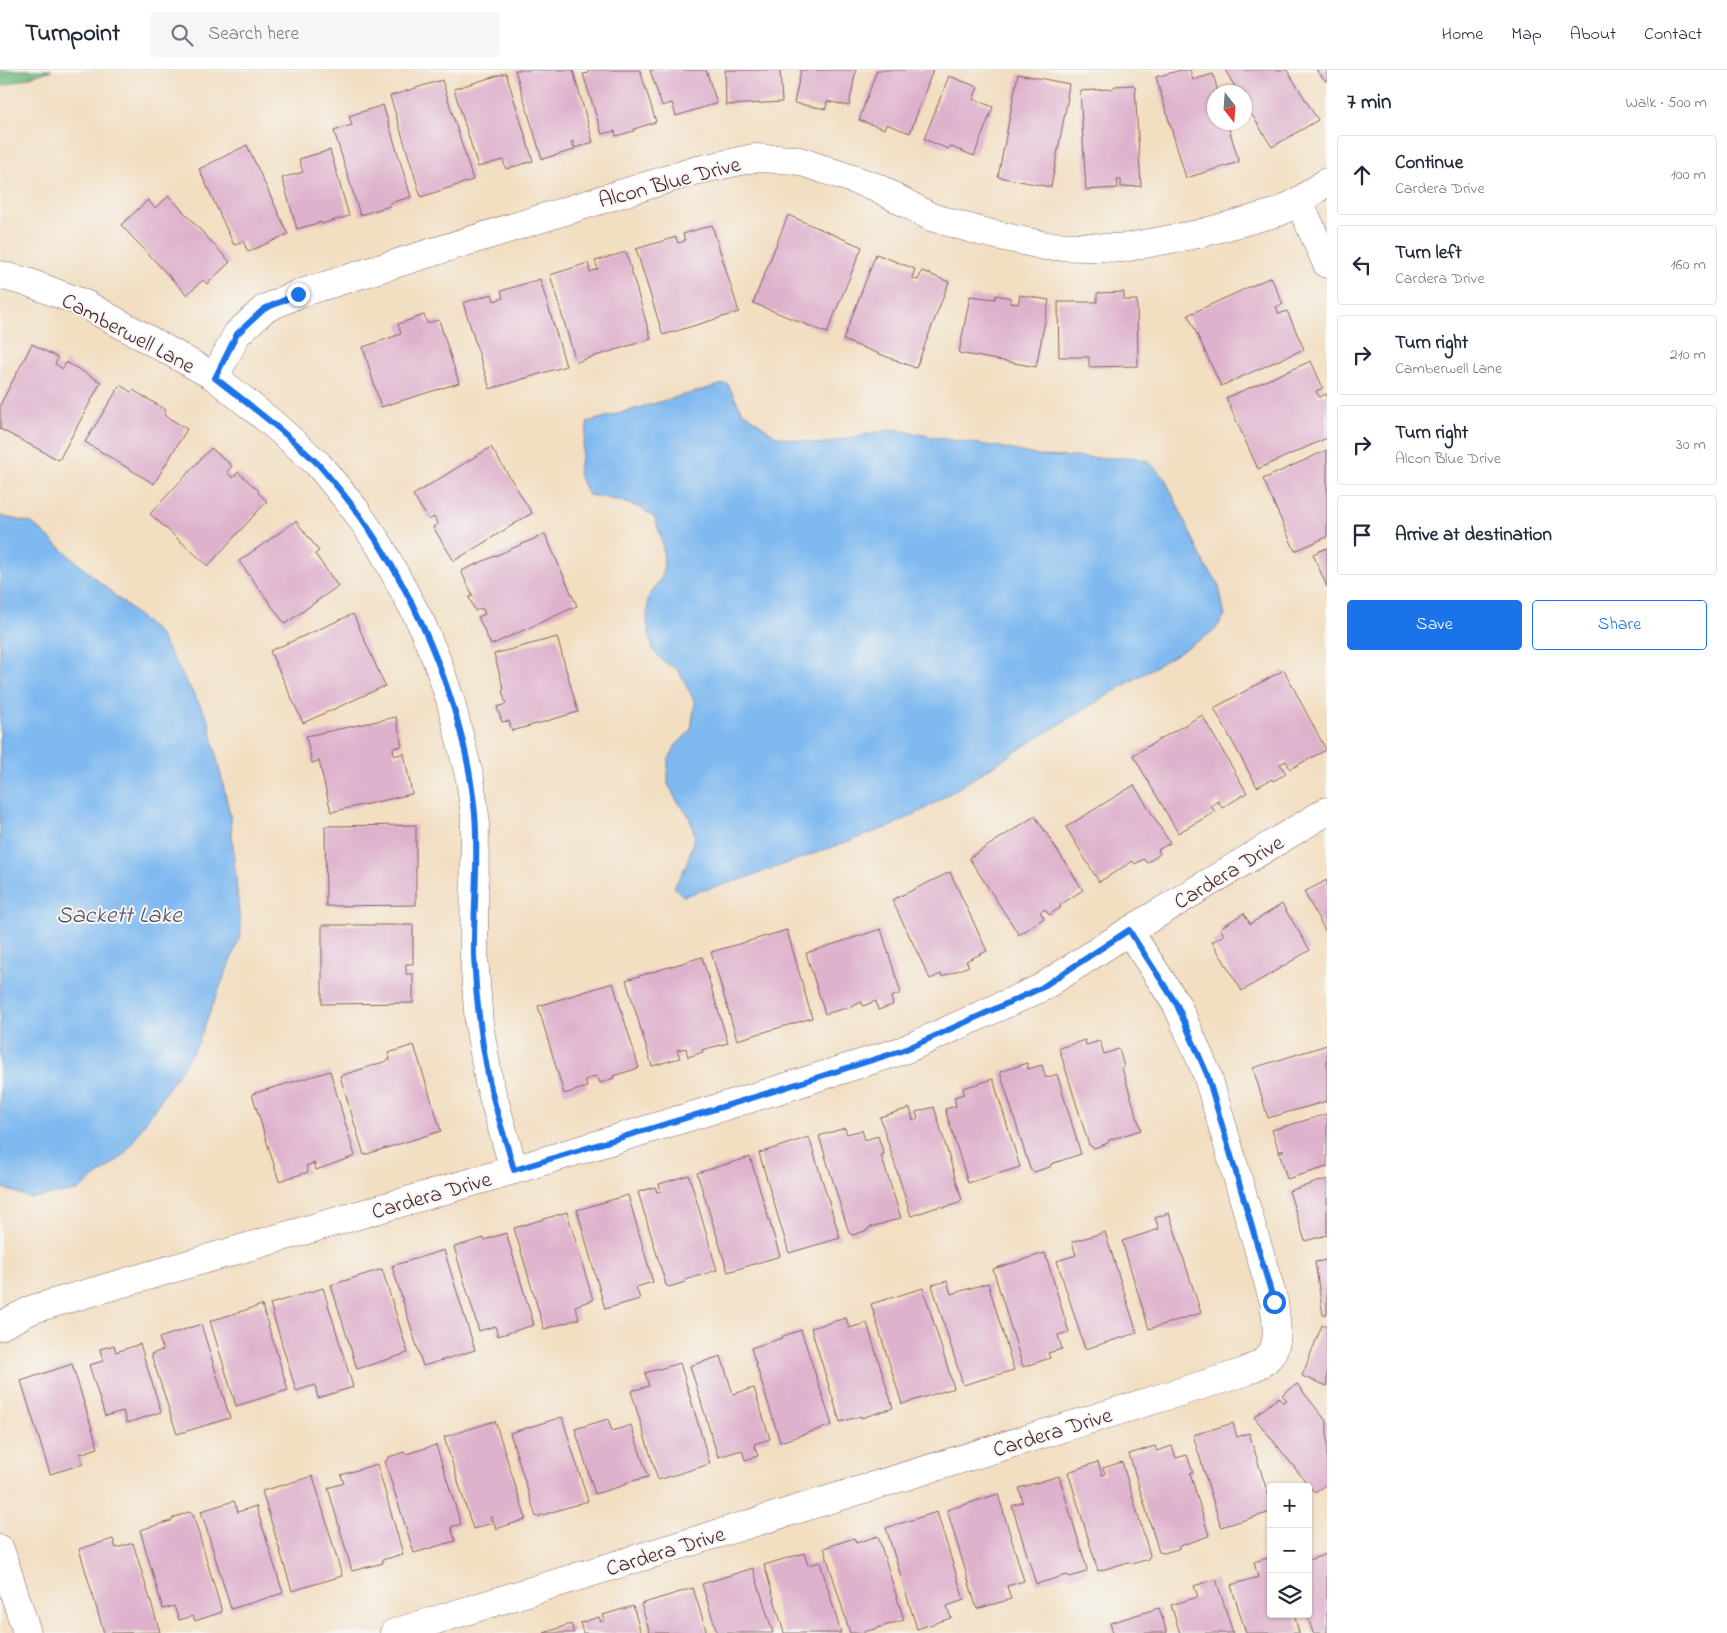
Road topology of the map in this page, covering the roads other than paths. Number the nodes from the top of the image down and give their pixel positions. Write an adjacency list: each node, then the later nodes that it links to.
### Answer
1 (1327, 182): 2 (street, Alcon Blue Drive)
2 (1299, 201): 3 (street); 5 (street, Alcon Blue Drive)
3 (1327, 264)
4 (0, 274): 5 (street, Camberwell Lane)
5 (215, 378): 8 (street, Camberwell Lane)
6 (1327, 811): 7 (street, Cardera Drive)
7 (1129, 930): 8 (street, Cardera Drive); 12 (street, Cardera Drive)
8 (514, 1170): 9 (street, Cardera Drive)
9 (0, 1326)
10 (0, 1549): 11 (street)
11 (26, 1633)
12 (394, 1633)

